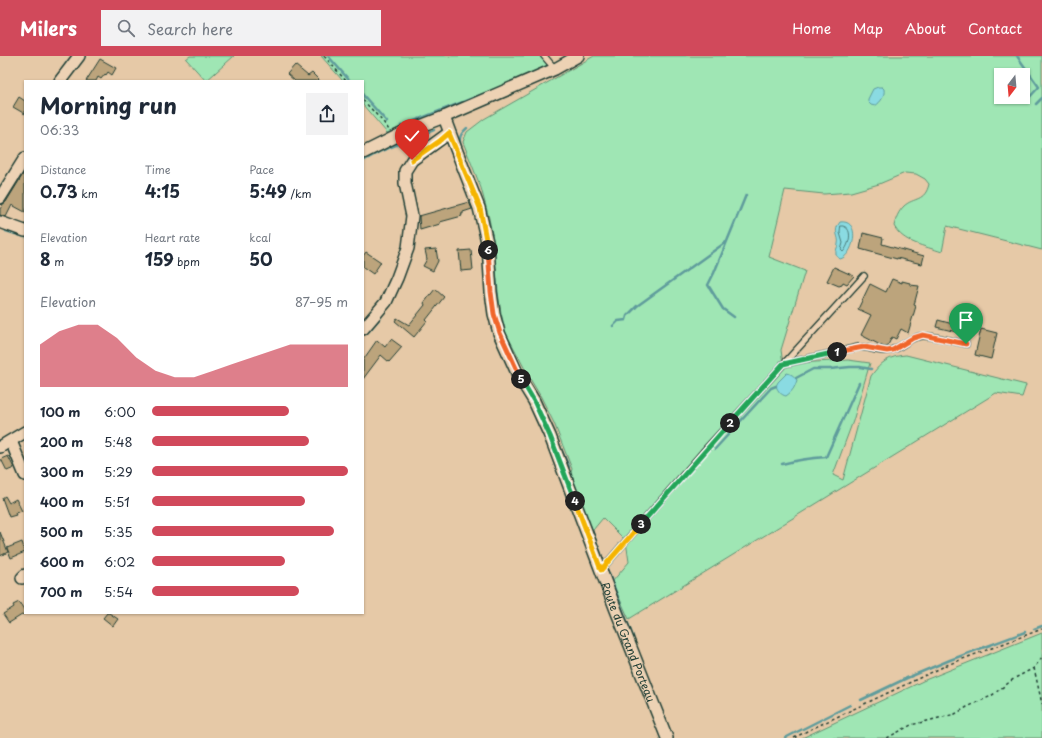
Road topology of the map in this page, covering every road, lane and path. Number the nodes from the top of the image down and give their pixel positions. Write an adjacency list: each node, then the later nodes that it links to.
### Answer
1 (79, 56): 6 (street)
2 (324, 56): 7 (path)
3 (544, 56): 5 (lane)
4 (578, 56): 5 (street)
5 (555, 68): 9 (street)
6 (61, 80)
7 (345, 80)
8 (364, 101): 11 (path)
9 (444, 117): 10 (street, Route du Grand Porteau); 11 (street)
10 (449, 133): 18 (street); 25 (street, Route du Grand Porteau)
11 (392, 138): 12 (street)
12 (364, 152)
13 (24, 160): 14 (street)
14 (0, 198)
15 (0, 222): 16 (street)
16 (24, 231)
17 (864, 276): 20 (lane)
18 (364, 328)
19 (966, 344): 20 (lane)
20 (783, 364): 25 (lane)
21 (24, 433): 22 (street)
22 (11, 441): 23 (street); 24 (street)
23 (0, 447)
24 (24, 473)
25 (601, 570): 30 (street, Route du Grand Porteau)
26 (1042, 629): 31 (path)
27 (1042, 657): 28 (path)
28 (1034, 668): 29 (path); 32 (path)
29 (1042, 704)
30 (667, 738)
31 (794, 738)
32 (887, 738)

